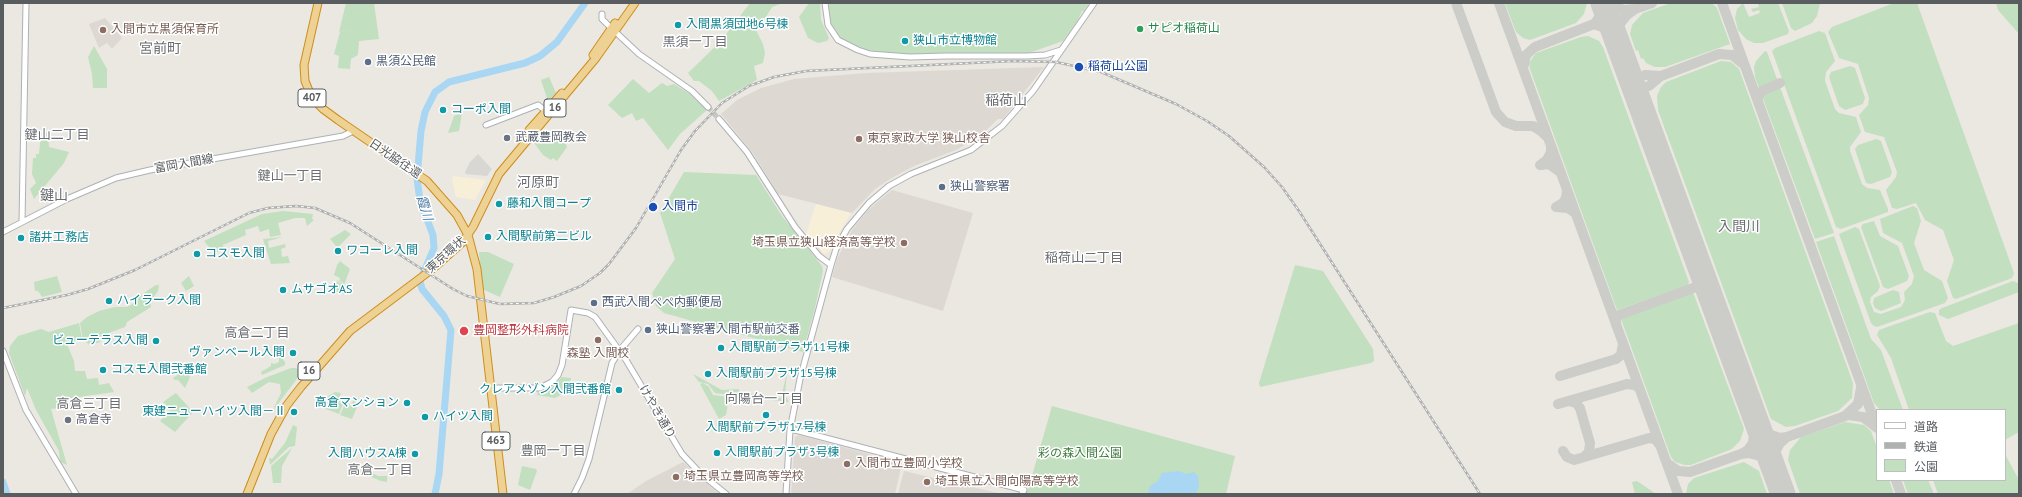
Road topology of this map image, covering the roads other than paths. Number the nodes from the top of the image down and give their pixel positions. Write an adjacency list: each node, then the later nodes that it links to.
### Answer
1 (26, 3): 15 (street)
2 (318, 3): 14 (highway, 日光脇往還 / 407)
3 (629, 3): 8 (highway, 東京環状 / 16)
4 (635, 3): 8 (highway, 東京環状 / 16)
5 (825, 3): 9 (street)
6 (1094, 3): 9 (street)
7 (602, 14): 8 (street)
8 (613, 30): 10 (street); 11 (highway, 東京環状 / 16); 17 (highway, 東京環状 / 16)
9 (1061, 50): 18 (street)
10 (708, 107)
11 (546, 111): 13 (street); 17 (highway, 東京環状 / 16)
12 (719, 119): 18 (street)
13 (486, 124)
14 (353, 131): 15 (street, 富岡入間線); 17 (highway, 日光脇往還 / 407)
15 (22, 222): 16 (street, 富岡入間線)
16 (3, 232)
17 (467, 233): 19 (highway, 東京環状 / 16); 23 (highway, 日光脇往還 / 463)
18 (831, 265): 24 (street)
19 (413, 281): 26 (highway, 東京環状 / 16); 27 (highway, 東京環状 / 16)
20 (638, 329): 21 (street)
21 (620, 350): 23 (street, けやき通り); 29 (street); 30 (street, けやき通り)
22 (3, 351): 25 (street)
23 (490, 388): 28 (highway, 日光脇往還 / 463)
24 (790, 430): 31 (street); 32 (street)
25 (76, 494)
26 (243, 494)
27 (247, 494)
28 (503, 494)
29 (574, 494)
30 (726, 494)
31 (786, 494)
32 (1022, 494)

